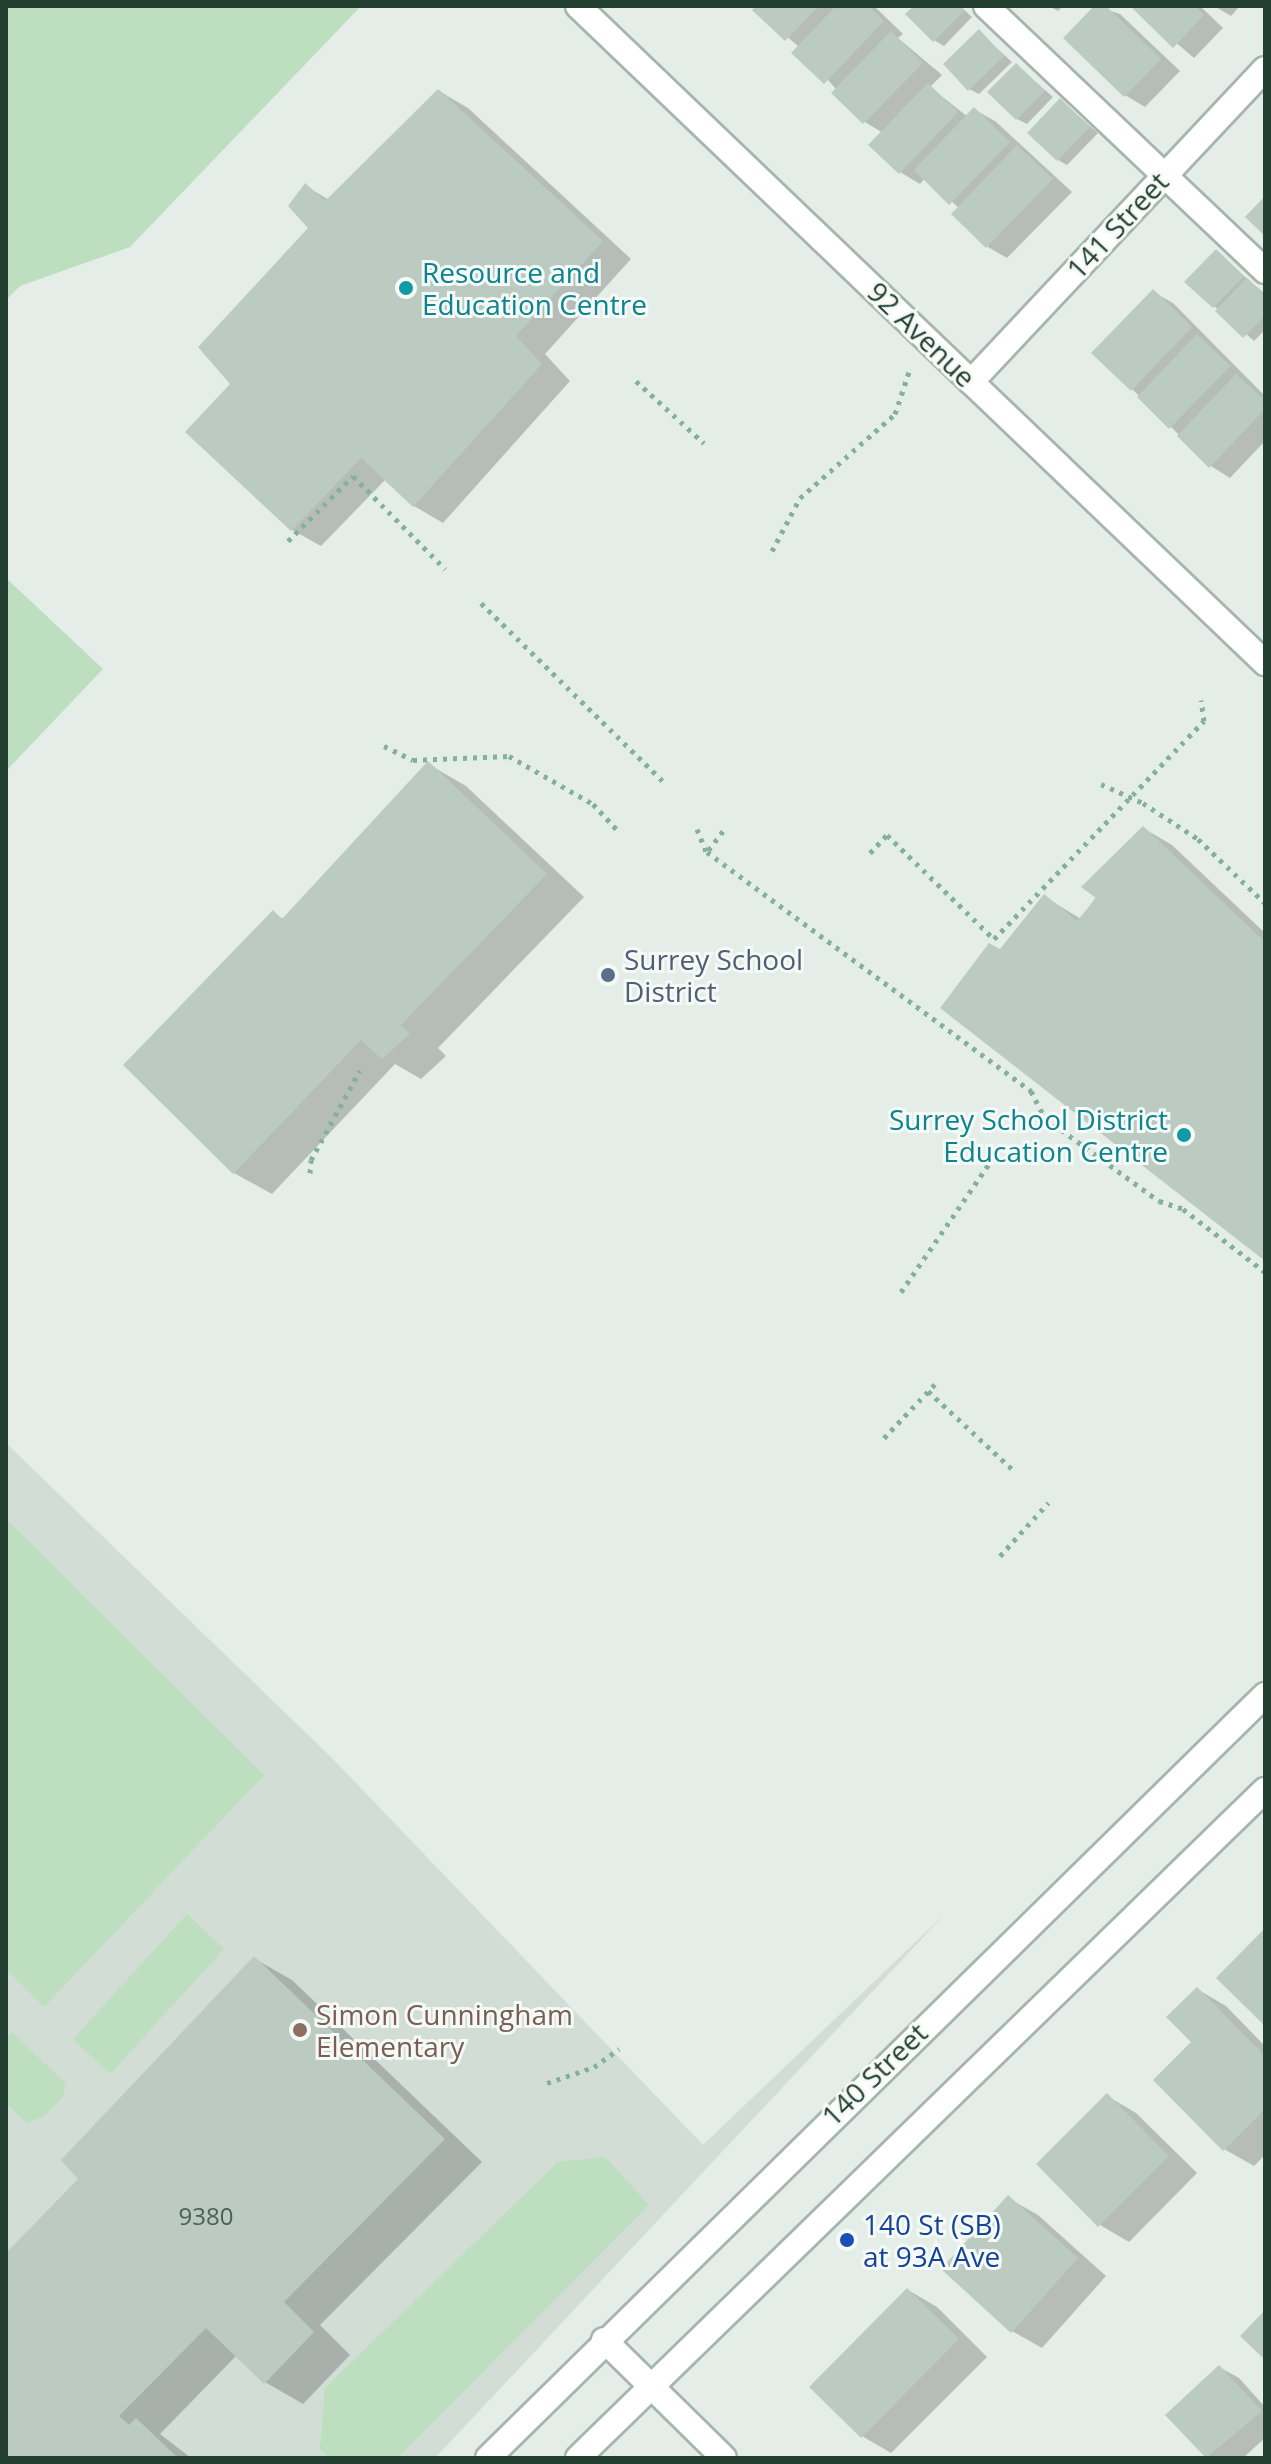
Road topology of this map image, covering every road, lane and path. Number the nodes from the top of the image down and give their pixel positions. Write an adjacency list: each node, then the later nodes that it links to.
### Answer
1 (578, 6): 8 (main road, 92 Avenue)
2 (986, 6): 4 (main road)
3 (1265, 69): 4 (main road, 141 Street)
4 (1164, 174): 5 (main road); 8 (main road, 141 Street)
5 (1265, 271)
6 (913, 360): 11 (path)
7 (636, 381): 9 (path)
8 (971, 382): 14 (main road, 92 Avenue)
9 (704, 443)
10 (288, 541): 12 (path)
11 (772, 551)
12 (445, 569)
13 (481, 603): 17 (path)
14 (1265, 663)
15 (1201, 700): 19 (path)
16 (384, 746): 21 (path)
17 (666, 784)
18 (1101, 784): 19 (path)
19 (1132, 797): 24 (path); 25 (path)
20 (697, 829): 23 (path)
21 (618, 831)
22 (723, 831): 23 (path)
23 (707, 852): 27 (path)
24 (870, 853)
25 (1265, 903)
26 (360, 1070): 30 (path)
27 (1042, 1112): 28 (path); 31 (path)
28 (1028, 1124)
29 (993, 1158): 32 (path)
30 (310, 1173)
31 (1265, 1272)
32 (901, 1292)
33 (935, 1384): 34 (path)
34 (928, 1391): 35 (path); 36 (path)
35 (884, 1438)
36 (1012, 1469)
37 (1048, 1503): 38 (path)
38 (1000, 1556)
39 (1265, 1695): 43 (main road, 140 Street)
40 (1265, 1790): 44 (main road)
41 (619, 2049): 42 (path)
42 (547, 2083)
43 (604, 2340): 44 (main road); 45 (main road, 140 Street)
44 (649, 2386): 46 (main road); 47 (main road)
45 (488, 2458)
46 (578, 2458)
47 (724, 2458)

